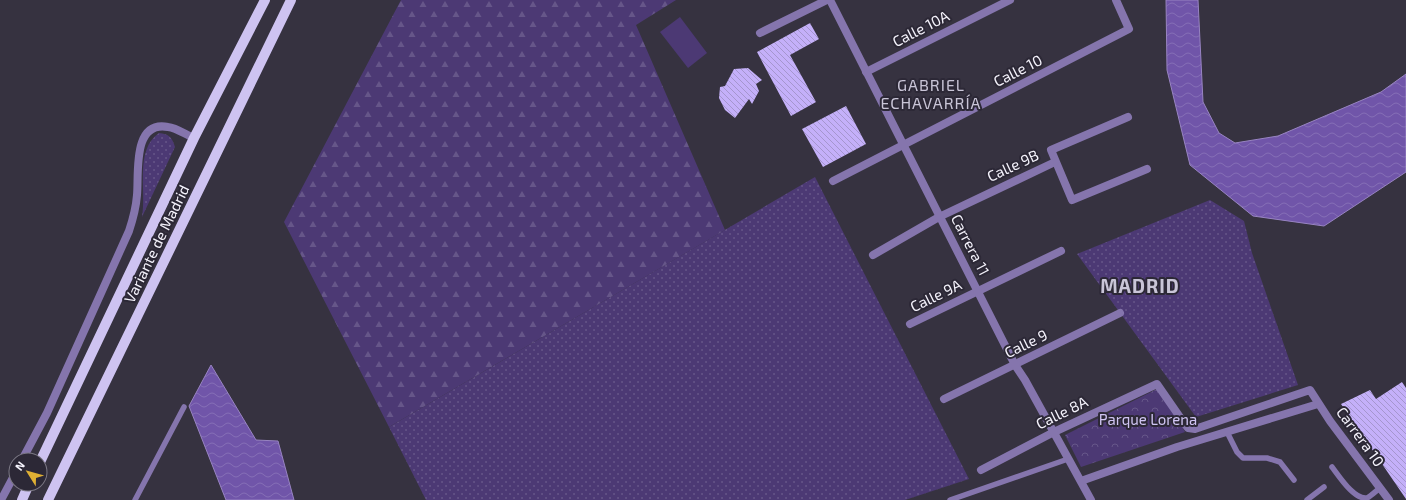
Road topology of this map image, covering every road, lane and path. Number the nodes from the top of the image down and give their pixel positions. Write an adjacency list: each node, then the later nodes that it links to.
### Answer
1 (264, 0): 9 (main road, Variante de Madrid)
2 (291, 0): 38 (main road, Variante de Madrid)
3 (829, 0): 6 (street); 7 (street, Carrera 11)
4 (1010, 0): 7 (street, Calle 10A)
5 (1116, 0): 10 (street, Calle 10)
6 (760, 33)
7 (866, 72): 10 (street, Carrera 11)
8 (1128, 117): 11 (street, Calle 9B)
9 (194, 138): 27 (street); 28 (main road, Variante de Madrid)
10 (903, 145): 13 (street, Calle 10); 14 (street, Carrera 11)
11 (1055, 162): 12 (street); 14 (street, Calle 9B)
12 (1148, 169)
13 (833, 181)
14 (939, 217): 16 (street, Calle 9B); 17 (street, Carrera 11)
15 (1061, 251): 17 (street, Calle 9A)
16 (873, 255)
17 (978, 291): 19 (street, Calle 9A); 20 (street, Carrera 11)
18 (1120, 313): 20 (street, Calle 9)
19 (910, 324)
20 (1015, 365): 22 (street, Calle 9); 25 (street, Carrera 11)
21 (1310, 390): 23 (street, Carrera 10); 25 (street, Calle 8A)
22 (944, 400)
23 (1318, 404): 26 (street); 36 (street, Carrera 10)
24 (184, 407): 39 (lane)
25 (1054, 432): 29 (street, Carrera 11); 31 (street, Calle 8A)
26 (1227, 432): 32 (lane); 33 (street)
27 (26, 452)
28 (45, 452)
29 (1068, 459): 33 (street, Carrera 11); 40 (lane)
30 (1332, 467): 36 (lane)
31 (981, 470)
32 (1294, 480)
33 (1081, 481): 41 (street, Carrera 11)
34 (8, 487): 37 (street)
35 (1324, 487): 42 (lane)
36 (1380, 488): 43 (street, Carrera 10)
37 (1, 500)
38 (48, 500)
39 (135, 500)
40 (950, 500)
41 (1091, 500)
42 (1307, 500)
43 (1389, 500)

